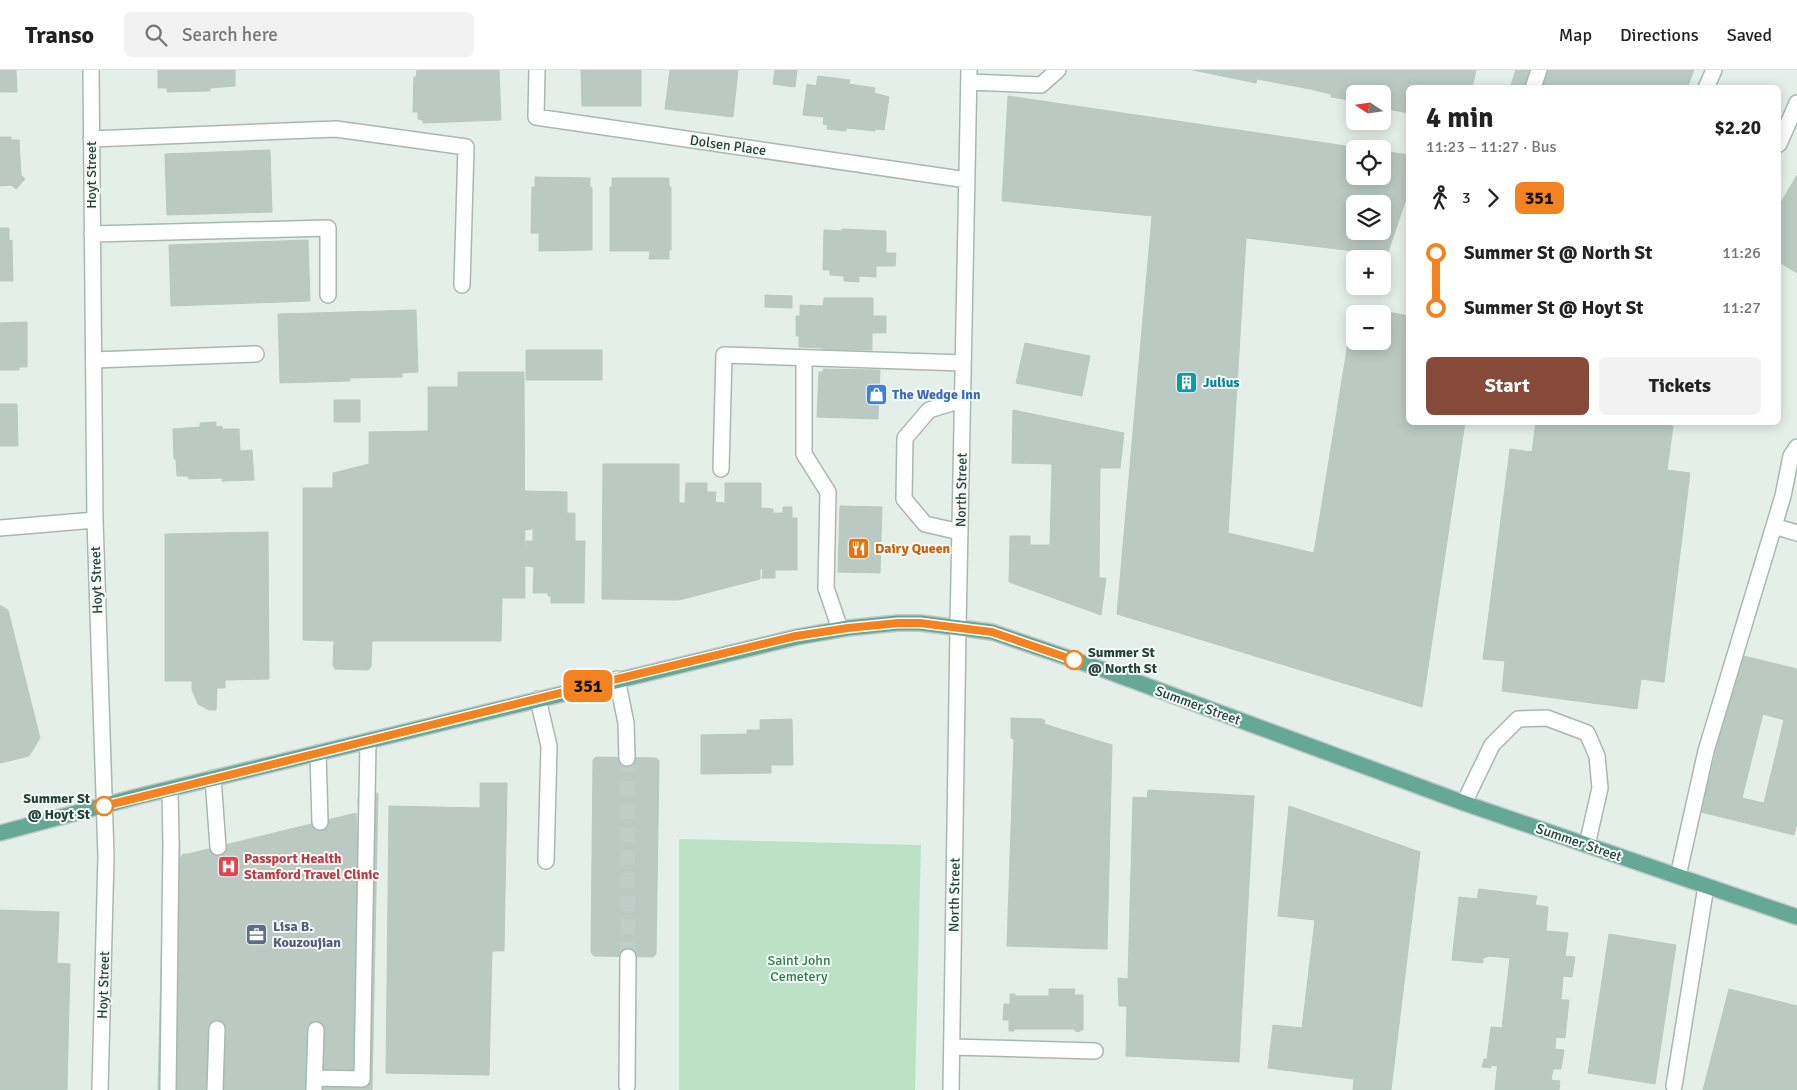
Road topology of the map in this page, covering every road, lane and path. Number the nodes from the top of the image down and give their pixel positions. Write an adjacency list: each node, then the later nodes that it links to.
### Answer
1 (90, 70): 10 (street, Hoyt Street)
2 (537, 70): 12 (street, Dolsen Place)
3 (1058, 70): 6 (street)
4 (1539, 70): 7 (street)
5 (1714, 70): 8 (street)
6 (969, 76): 12 (street, North Street)
7 (1534, 85)
8 (1707, 85)
9 (1797, 103): 11 (street)
10 (91, 139): 13 (street, Hoyt Street); 14 (street)
11 (1781, 139)
12 (967, 180): 19 (street, North Street)
13 (92, 234): 15 (street); 18 (street, Hoyt Street)
14 (462, 285)
15 (328, 294)
16 (256, 354): 18 (street)
17 (804, 358): 19 (street); 22 (street); 29 (street)
18 (94, 360): 23 (street, Hoyt Street)
19 (963, 363): 20 (street, North Street)
20 (962, 400): 26 (street, North Street); 26 (street)
21 (1797, 447): 24 (street)
22 (721, 469)
23 (94, 520): 25 (street); 38 (street, Hoyt Street)
24 (1774, 526): 27 (street); 44 (street)
25 (0, 528)
26 (960, 532): 28 (street, North Street)
27 (1797, 533)
28 (958, 628): 29 (main road, Summer Street); 37 (main road, Summer Street); 50 (street, North Street)
29 (840, 629): 30 (main road, Summer Street)
30 (617, 679): 31 (main road, Summer Street); 34 (street)
31 (538, 699): 32 (main road, Summer Street); 43 (street)
32 (368, 741): 33 (main road, Summer Street); 52 (street)
33 (318, 753): 35 (main road, Summer Street); 39 (street)
34 (627, 758)
35 (213, 778): 36 (main road, Summer Street); 42 (street)
36 (170, 789): 38 (main road, Summer Street); 56 (street)
37 (1464, 803): 41 (main road, Summer Street); 41 (street)
38 (104, 806): 40 (main road, Summer Street); 55 (street, Hoyt Street)
39 (320, 822)
40 (0, 833)
41 (1587, 845): 44 (main road, Summer Street)
42 (218, 847)
43 (546, 861)
44 (1678, 876): 45 (main road, Summer Street)
45 (1706, 886): 46 (main road, Summer Street); 54 (street)
46 (1797, 917)
47 (628, 957): 53 (street)
48 (217, 1029): 57 (street)
49 (316, 1030): 52 (street)
50 (952, 1047): 51 (street); 58 (street, North Street)
51 (1094, 1051)
52 (315, 1084)
53 (627, 1086)
54 (1674, 1086)
55 (100, 1090)
56 (168, 1090)
57 (215, 1090)
58 (951, 1090)

